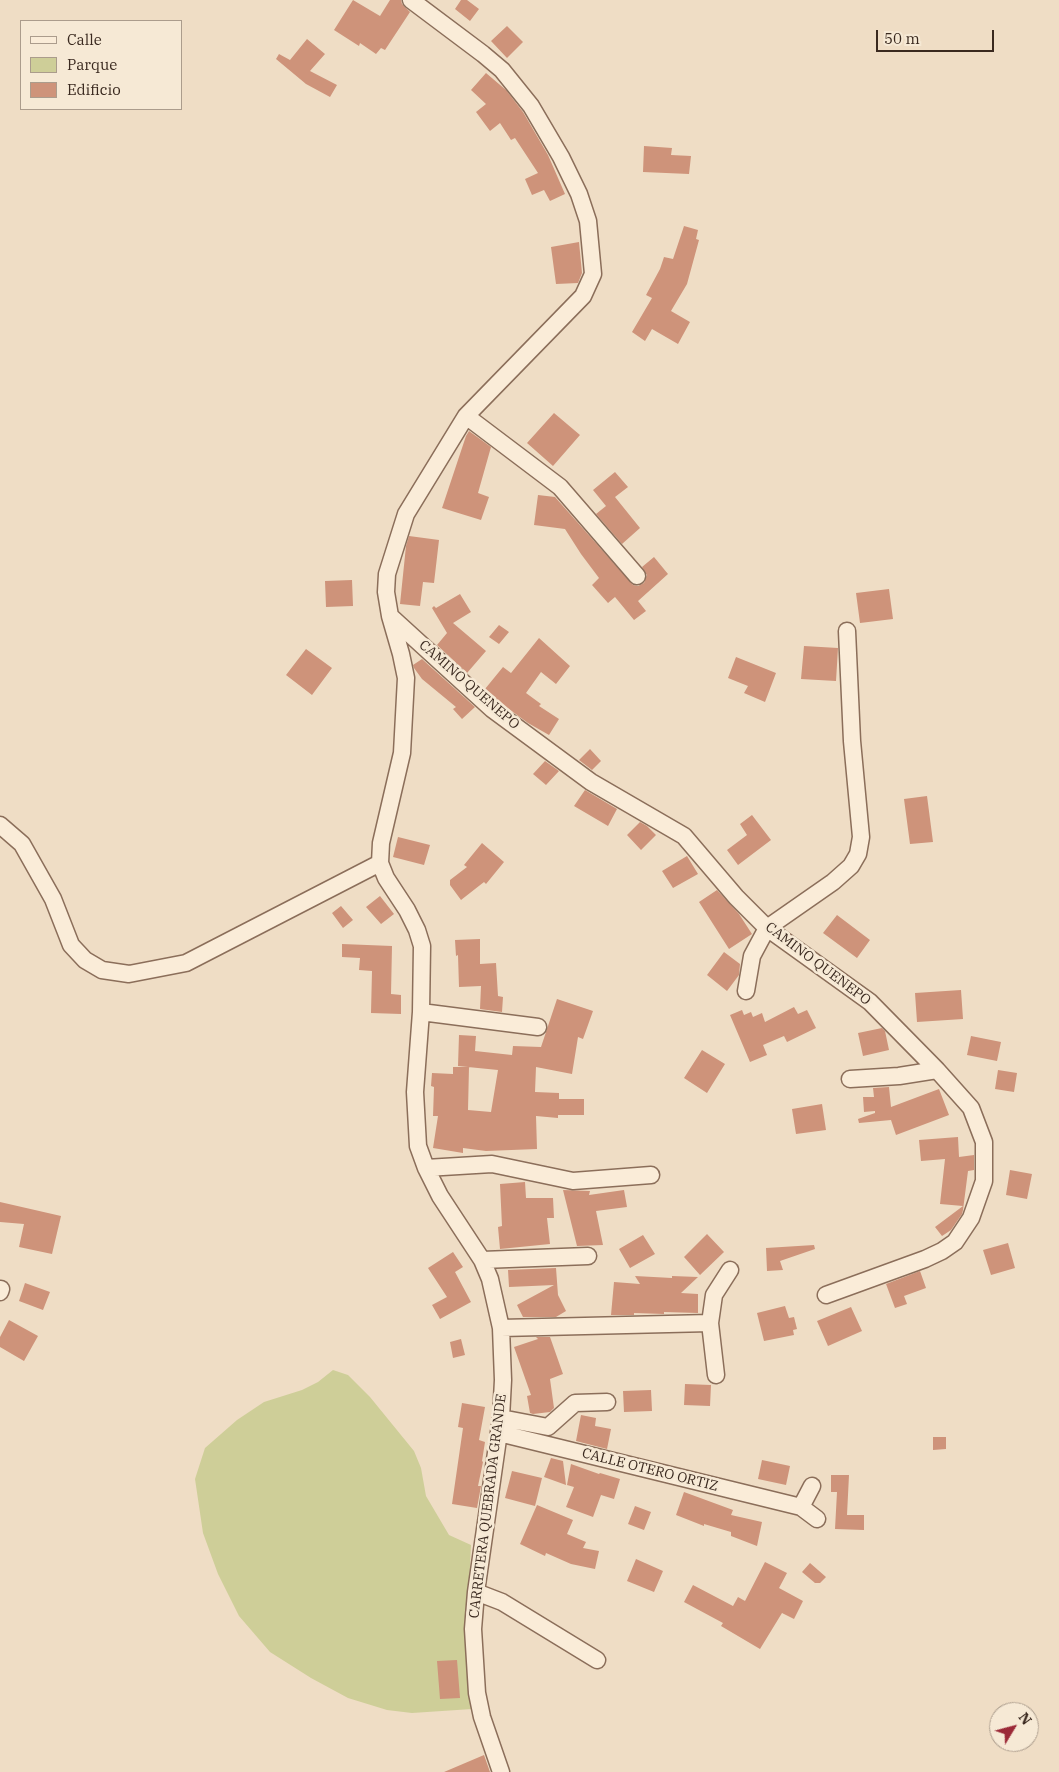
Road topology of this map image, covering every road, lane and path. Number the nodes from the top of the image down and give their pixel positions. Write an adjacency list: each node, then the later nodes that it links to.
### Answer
1 (410, 0): 2 (street, CARRETERA QUEBRADA GRANDE)
2 (466, 416): 3 (street); 4 (street, CARRETERA QUEBRADA GRANDE)
3 (636, 576)
4 (390, 616): 7 (street, CARRETERA QUEBRADA GRANDE); 8 (street, CAMINO QUENEPO)
5 (846, 631): 8 (street)
6 (0, 825): 7 (street)
7 (380, 862): 10 (street, CARRETERA QUEBRADA GRANDE)
8 (767, 928): 9 (street); 12 (street, CAMINO QUENEPO)
9 (746, 991)
10 (421, 1012): 11 (street); 14 (street, CARRETERA QUEBRADA GRANDE)
11 (538, 1028)
12 (937, 1070): 13 (street); 19 (street, CAMINO QUENEPO)
13 (850, 1079)
14 (426, 1168): 15 (street); 17 (street, CARRETERA QUEBRADA GRANDE)
15 (651, 1176)
16 (588, 1256): 17 (street)
17 (482, 1260): 21 (street, CARRETERA QUEBRADA GRANDE)
18 (730, 1270): 20 (street)
19 (826, 1295)
20 (710, 1323): 21 (street); 22 (street)
21 (502, 1328): 24 (street, CARRETERA QUEBRADA GRANDE)
22 (716, 1376)
23 (607, 1402): 24 (street)
24 (500, 1426): 26 (street, CALLE OTERO ORTIZ); 28 (street, CARRETERA QUEBRADA GRANDE)
25 (812, 1486): 26 (street)
26 (801, 1507): 27 (street)
27 (817, 1519)
28 (476, 1592): 29 (street); 30 (street, CARRETERA QUEBRADA GRANDE)
29 (597, 1660)
30 (502, 1772)

